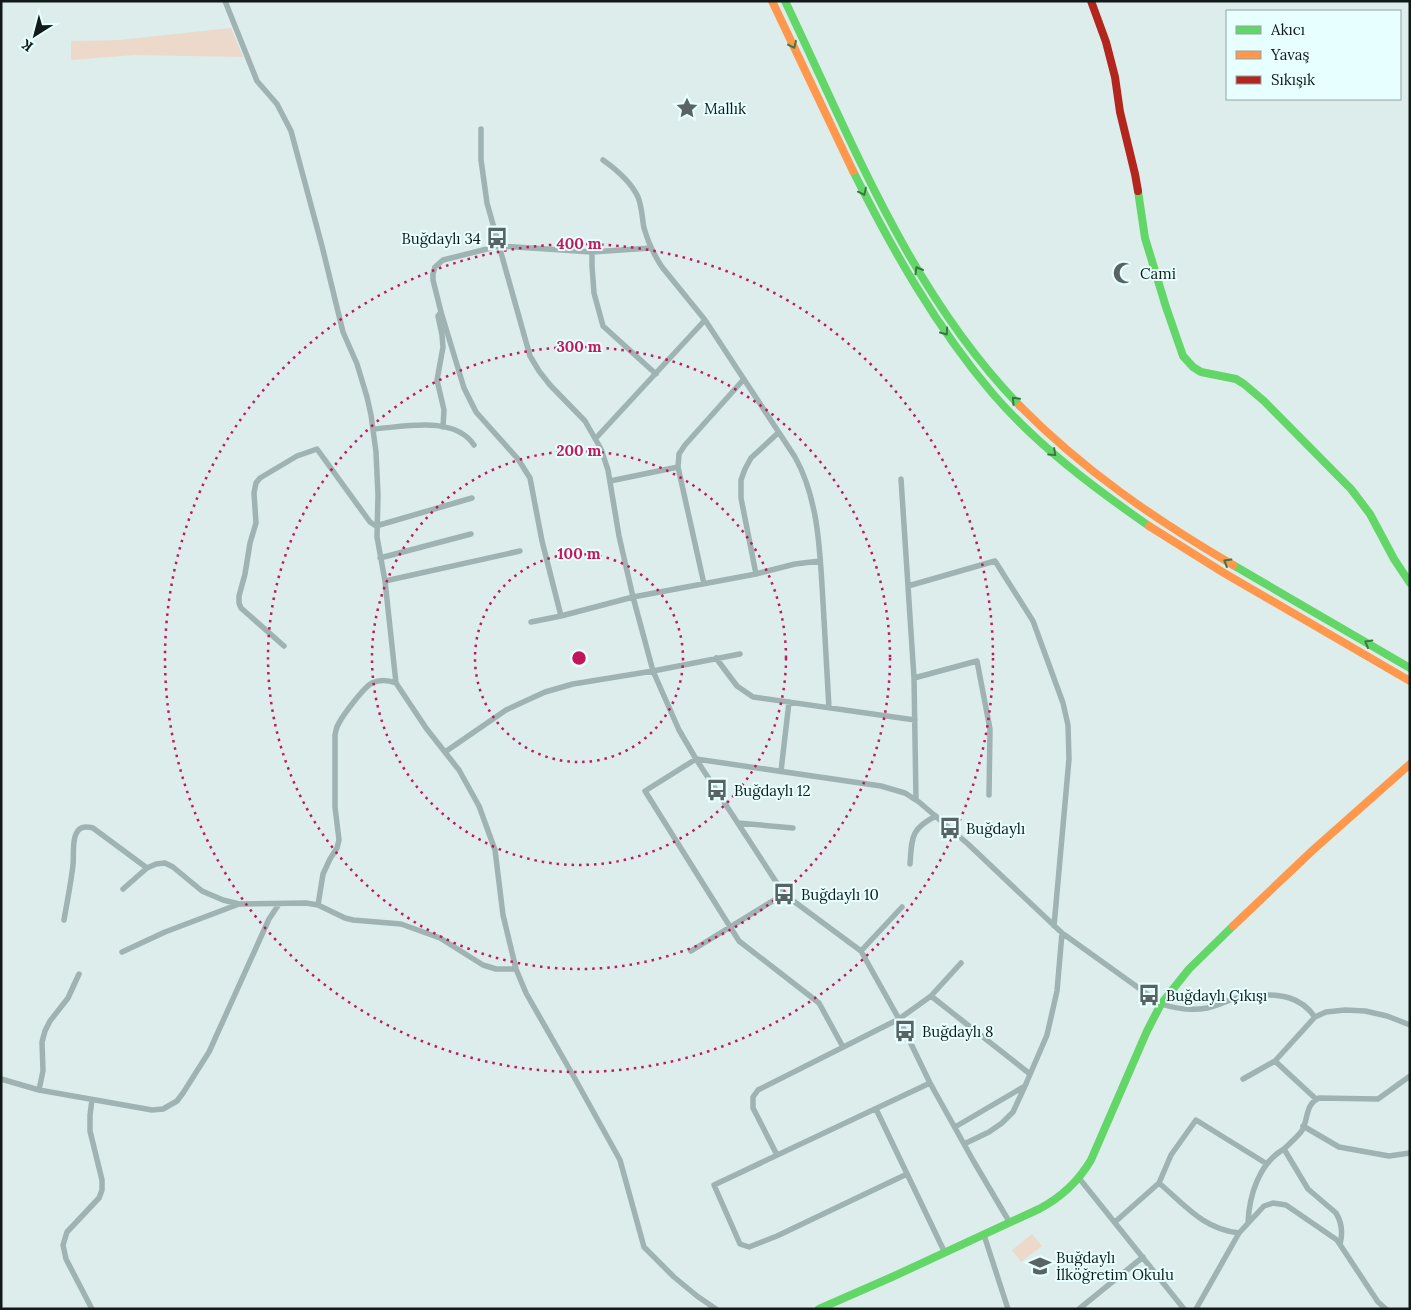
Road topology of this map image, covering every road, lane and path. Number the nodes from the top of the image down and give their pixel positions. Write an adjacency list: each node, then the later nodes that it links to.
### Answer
1 (225, 1): 15 (street)
2 (772, 1): 42 (main road, one-way to 42)
3 (785, 1): 39 (main road, one-way to 3)
4 (1091, 1): 30 (main road)
5 (480, 129): 7 (street)
6 (604, 160): 8 (street)
7 (499, 246): 9 (street); 10 (street); 17 (street)
8 (651, 248): 9 (street); 11 (street)
9 (592, 252): 12 (street)
10 (441, 312): 14 (street); 34 (street)
11 (705, 320): 12 (street); 13 (street)
12 (656, 374): 17 (street)
13 (744, 378): 16 (street); 19 (street)
14 (443, 426): 15 (street); 18 (street)
15 (373, 429): 23 (street)
16 (778, 433): 27 (street); 28 (street)
17 (596, 438): 21 (street)
18 (474, 444)
19 (678, 467): 21 (street); 31 (street)
20 (901, 479): 32 (street)
21 (610, 480): 33 (street)
22 (472, 498): 23 (street)
23 (377, 526): 26 (street); 36 (street)
24 (471, 534): 26 (street)
25 (520, 551): 29 (street)
26 (380, 558): 29 (street)
27 (820, 561): 28 (street); 45 (street)
28 (756, 574): 31 (street)
29 (385, 581): 43 (street)
30 (1410, 583)
31 (704, 584): 33 (street)
32 (908, 586): 41 (street); 65 (street)
33 (633, 597): 34 (street); 40 (street)
34 (561, 616): 35 (street)
35 (532, 622)
36 (284, 646)
37 (740, 654): 38 (street)
38 (716, 658): 40 (street); 44 (street)
39 (1410, 668)
40 (653, 671): 47 (street); 48 (street)
41 (914, 678): 46 (street); 51 (street)
42 (1410, 681)
43 (396, 683): 47 (street); 62 (street)
44 (789, 702): 45 (street); 50 (street)
45 (829, 708): 46 (street)
46 (915, 720): 52 (street)
47 (445, 752): 72 (street)
48 (696, 759): 50 (street); 54 (street); 66 (street)
49 (1410, 764): 75 (main road)
50 (781, 771): 52 (street)
51 (989, 795)
52 (916, 800): 53 (street)
53 (936, 816): 56 (street); 65 (street)
54 (738, 823): 55 (street); 59 (street)
55 (793, 828)
56 (910, 864)
57 (147, 868): 58 (street); 60 (street); 64 (street)
58 (123, 889)
59 (784, 894): 66 (street); 69 (street)
60 (238, 904): 61 (street); 70 (street)
61 (279, 904): 62 (street); 89 (street)
62 (318, 905): 72 (street)
63 (902, 907): 69 (street)
64 (64, 920)
65 (1054, 926): 67 (street)
66 (730, 927): 68 (street); 79 (street)
67 (1062, 933): 75 (street); 81 (street)
68 (690, 951)
69 (861, 951): 77 (street)
70 (122, 952)
71 (961, 963): 74 (street)
72 (516, 969): 111 (street)
73 (79, 974): 87 (street)
74 (931, 996): 77 (street); 81 (street)
75 (1162, 1004): 76 (street); 99 (main road)
76 (1315, 1017): 78 (street); 80 (street)
77 (900, 1019): 79 (street); 85 (street)
78 (1410, 1025)
79 (843, 1047): 96 (street)
80 (1275, 1061): 84 (street); 88 (street)
81 (1030, 1074): 86 (street)
82 (1410, 1076): 88 (street)
83 (1, 1079): 87 (street)
84 (1243, 1080)
85 (930, 1082): 90 (street); 92 (street)
86 (1025, 1086): 92 (street); 93 (street)
87 (39, 1090): 89 (street)
88 (1316, 1099): 91 (street)
89 (92, 1100): 110 (street)
90 (876, 1109): 96 (street); 98 (street)
91 (1303, 1126): 94 (street); 95 (street)
92 (955, 1127): 93 (street)
93 (964, 1144): 102 (street)
94 (1284, 1149): 97 (street); 106 (street)
95 (1410, 1153)
96 (777, 1156): 98 (street)
97 (1267, 1164): 100 (street); 103 (street)
98 (907, 1174): 107 (street)
99 (1079, 1178): 101 (street); 102 (main road)
100 (1159, 1183): 101 (street); 104 (street)
101 (1115, 1222): 108 (street)
102 (1010, 1223): 105 (main road)
103 (1248, 1223): 104 (street); 106 (street)
104 (1239, 1233): 109 (street)
105 (984, 1235): 107 (main road); 113 (street)
106 (1340, 1244): 117 (street)
107 (945, 1253): 112 (main road)
108 (1143, 1257): 114 (street); 115 (street)
109 (1197, 1308): 116 (street)
110 (92, 1309)
111 (716, 1309)
112 (819, 1309)
113 (1008, 1309)
114 (1079, 1309)
115 (1184, 1309)
116 (1205, 1309)
117 (1386, 1309)

